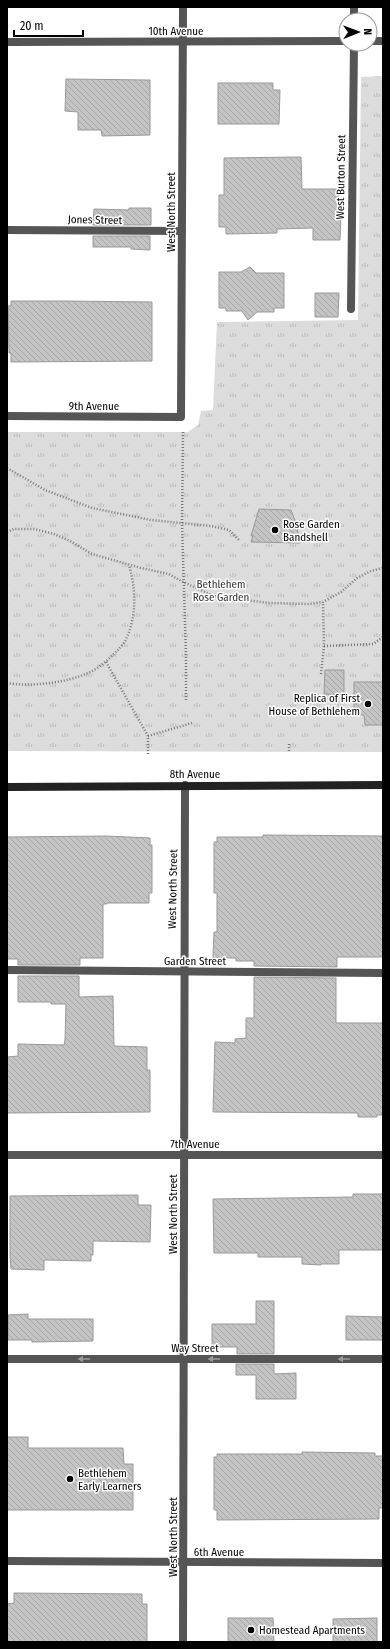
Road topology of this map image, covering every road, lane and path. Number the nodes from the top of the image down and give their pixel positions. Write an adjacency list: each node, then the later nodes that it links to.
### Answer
1 (183, 7): 4 (street, West North Street)
2 (338, 41): 4 (street, 10th Avenue)
3 (7, 42): 4 (street, 10th Avenue)
4 (183, 42): 7 (street, West North Street)
5 (354, 52): 8 (street, West Burton Street)
6 (7, 230): 7 (street, Jones Street)
7 (182, 232): 10 (street, West North Street)
8 (351, 309)
9 (7, 416): 10 (street, 9th Avenue)
10 (181, 417): 12 (path)
11 (7, 468): 12 (path)
12 (182, 524): 14 (path); 17 (path)
13 (7, 532): 15 (path)
14 (239, 540)
15 (129, 565): 17 (path); 21 (path)
16 (383, 568): 18 (path)
17 (183, 582): 18 (path); 24 (path)
18 (323, 602): 20 (path)
19 (383, 637): 20 (path)
20 (324, 646): 22 (path)
21 (106, 662): 23 (path); 26 (path)
22 (321, 674)
23 (7, 683)
24 (186, 701)
25 (192, 723): 26 (path)
26 (148, 736): 29 (path)
27 (289, 744): 28 (path)
28 (288, 751)
29 (148, 756)
30 (185, 785): 31 (main road, 8th Avenue); 32 (main road, 8th Avenue); 34 (street, West North Street)
31 (383, 785)
32 (7, 787)
33 (7, 970): 34 (street, Garden Street)
34 (183, 972): 35 (street, Garden Street); 37 (street, West North Street)
35 (383, 973)
36 (7, 1155): 37 (street, 7th Avenue)
37 (183, 1155): 38 (street, 7th Avenue); 39 (street, West North Street)
38 (383, 1156)
39 (185, 1358): 40 (street, Way Street, one-way to 40); 41 (street, Way Street, one-way to 39); 43 (street, West North Street)
40 (7, 1359)
41 (383, 1359)
42 (7, 1561): 43 (street, 6th Avenue)
43 (184, 1563): 44 (street, 6th Avenue); 45 (street, West North Street)
44 (383, 1563)
45 (183, 1642)

